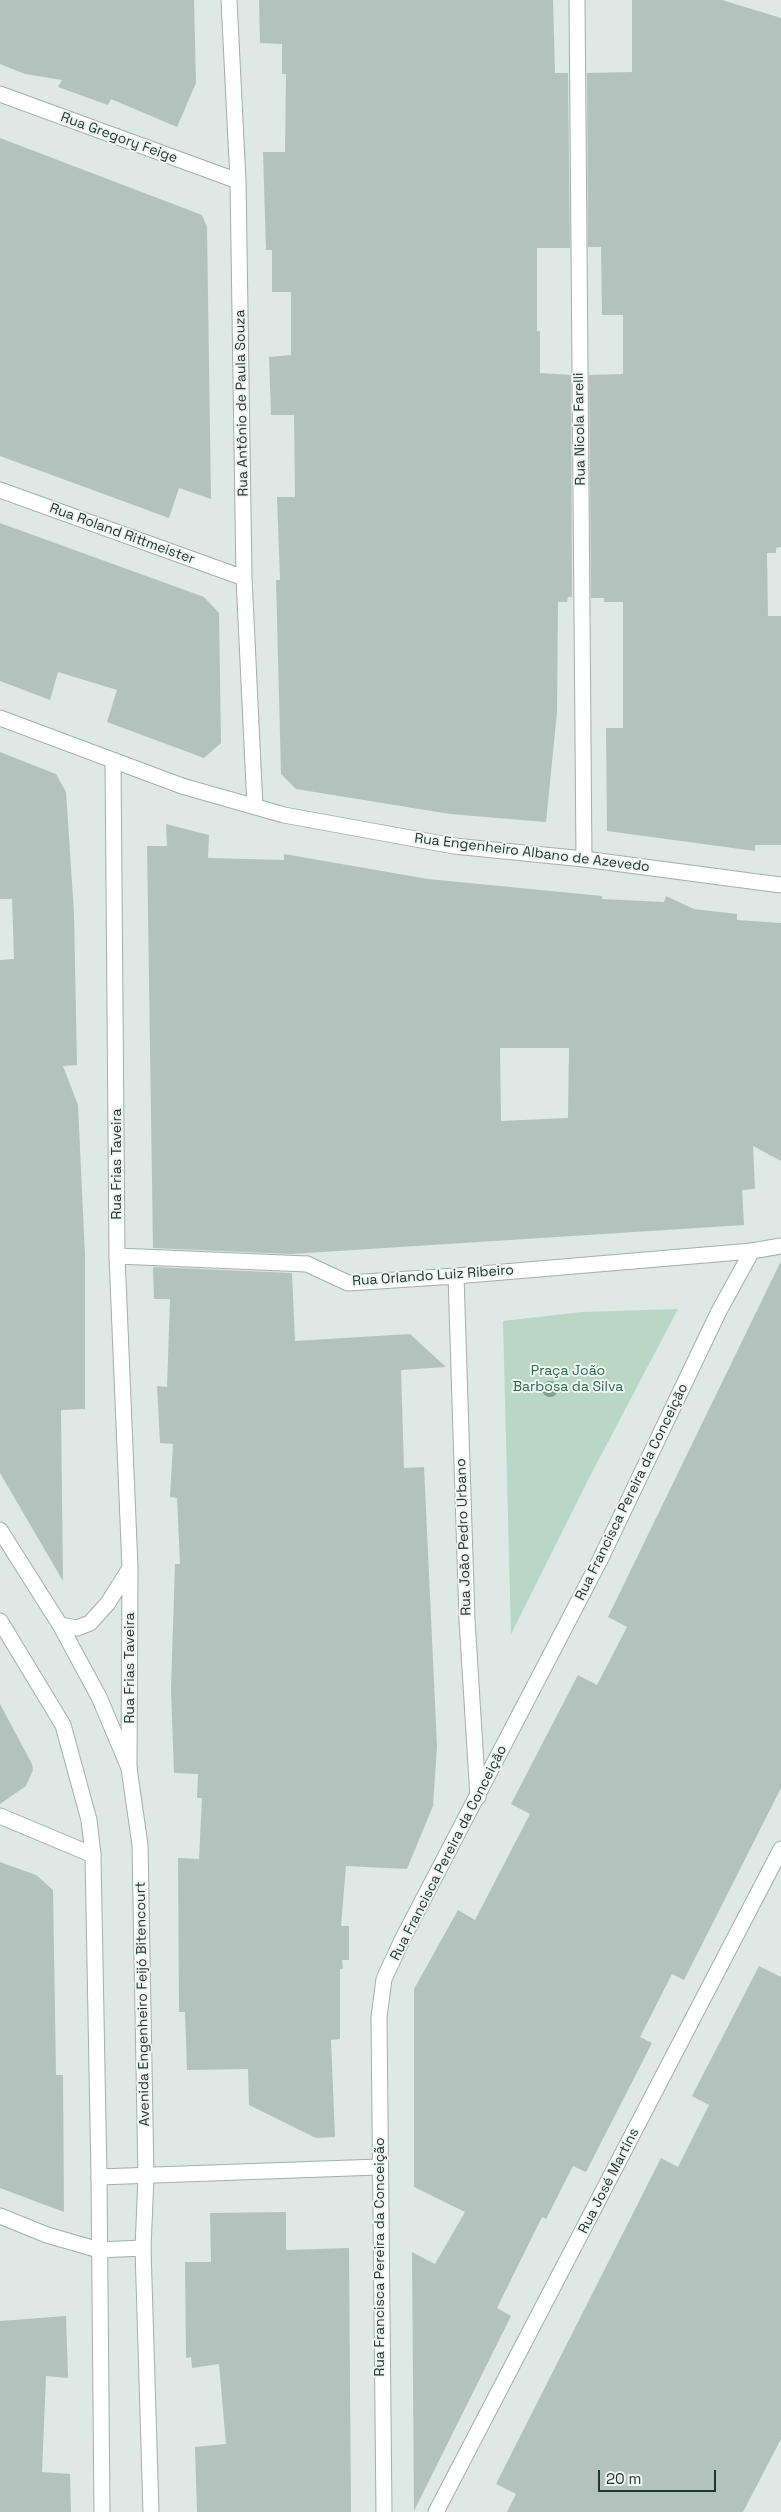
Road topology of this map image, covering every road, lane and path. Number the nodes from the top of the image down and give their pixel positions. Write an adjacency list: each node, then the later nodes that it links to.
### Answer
1 (229, 0): 4 (street, Rua Antônio de Paula Souza)
2 (576, 0): 10 (street, Rua Nicola Farelli)
3 (0, 94): 4 (street, Rua Gregory Feige)
4 (238, 181): 6 (street, Rua Antônio de Paula Souza)
5 (0, 490): 6 (street, Rua Roland Rittmeister)
6 (244, 578): 9 (street, Rua Antônio de Paula Souza)
7 (0, 718): 8 (street, Rua Engenheiro Albano de Azevedo)
8 (113, 760): 9 (street, Rua Engenheiro Albano de Azevedo); 14 (street, Rua Frias Taveira)
9 (255, 806): 10 (street, Rua Engenheiro Albano de Azevedo)
10 (584, 859): 11 (street, Rua Engenheiro Albano de Azevedo)
11 (781, 885)
12 (781, 1246): 13 (street, Rua Orlando Luiz Ribeiro)
13 (752, 1251): 15 (street, Rua Orlando Luiz Ribeiro); 21 (street, Rua Francisca Pereira da Conceição)
14 (117, 1256): 15 (street, Rua Orlando Luiz Ribeiro); 17 (street, Rua Frias Taveira)
15 (456, 1276): 21 (street, Rua João Pedro Urbano)
16 (0, 1530): 19 (street, Avenida Engenheiro Feijó Bitencourt)
17 (130, 1568): 19 (street, Rua Frias Taveira); 20 (street, Rua Frias Taveira)
18 (0, 1621): 24 (street)
19 (60, 1625): 20 (street, Avenida Engenheiro Feijó Bitencourt)
20 (129, 1768): 27 (street, Avenida Engenheiro Feijó Bitencourt)
21 (478, 1797): 25 (street, Rua Francisca Pereira da Conceição)
22 (0, 1816): 24 (street)
23 (781, 1848): 34 (street, Rua José Martins)
24 (93, 1855): 26 (street)
25 (379, 2167): 27 (street); 33 (street, Rua Francisca Pereira da Conceição)
26 (99, 2177): 27 (street); 30 (street)
27 (146, 2177): 29 (street, Avenida Engenheiro Feijó Bitencourt)
28 (0, 2216): 30 (street)
29 (143, 2248): 30 (street); 32 (street, Avenida Engenheiro Feijó Bitencourt)
30 (99, 2250): 31 (street)
31 (102, 2512)
32 (151, 2512)
33 (384, 2512)
34 (436, 2512)

